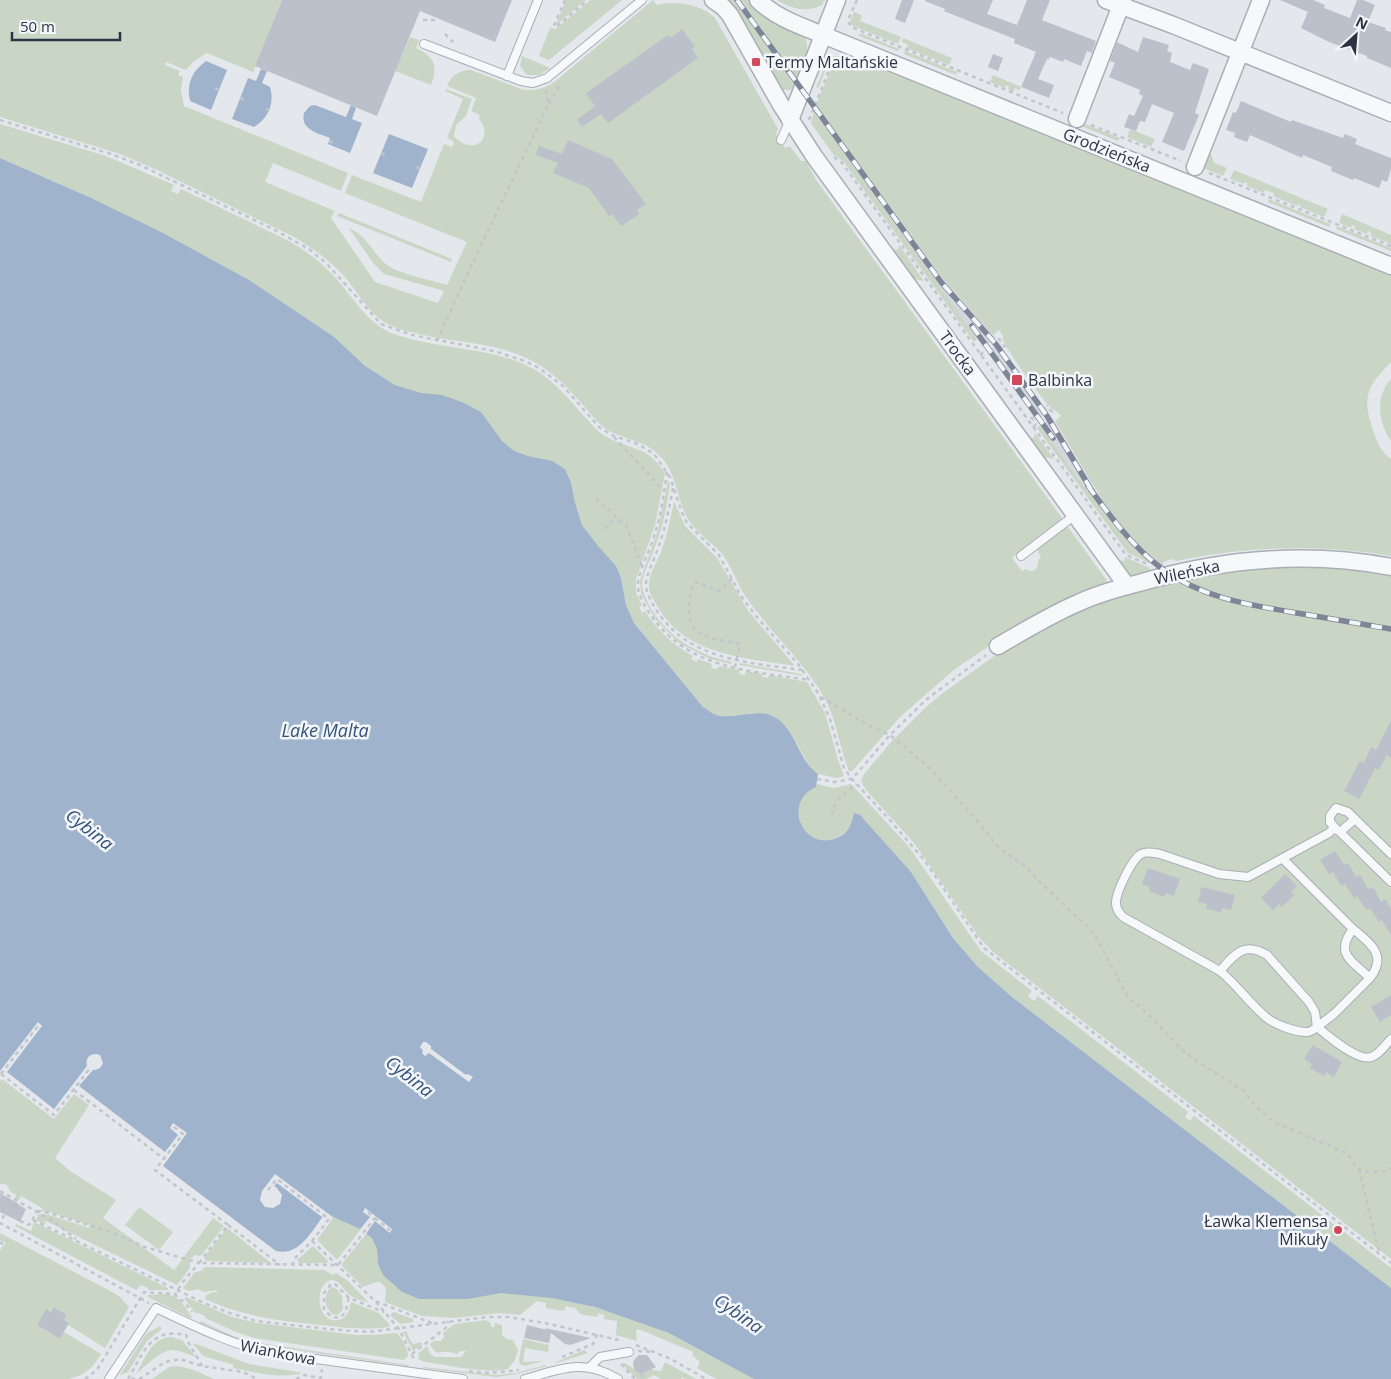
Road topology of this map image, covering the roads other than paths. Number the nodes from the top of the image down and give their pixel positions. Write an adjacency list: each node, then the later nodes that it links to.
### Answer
1 (538, 0): 11 (lane)
2 (642, 0): 11 (lane)
3 (713, 0): 14 (street, Trocka)
4 (758, 0): 8 (street, Grodzieńska)
5 (837, 0): 8 (street)
6 (1261, 0): 10 (street)
7 (1117, 2): 10 (street); 13 (street)
8 (823, 35): 14 (street); 15 (street, Grodzieńska)
9 (424, 44): 11 (lane)
10 (1240, 52): 12 (street); 17 (street)
11 (507, 76)
12 (1391, 113)
13 (1077, 119): 15 (lane)
14 (790, 120): 16 (lane); 20 (street, Trocka)
15 (1070, 135): 18 (street, Grodzieńska)
16 (781, 140)
17 (1195, 167): 18 (lane)
18 (1189, 183): 19 (street, Grodzieńska)
19 (1391, 266)
20 (1075, 515): 21 (lane); 23 (street, Trocka)
21 (1021, 556)
22 (1391, 567): 23 (street, Wileńska)
23 (1127, 586): 24 (street, Wileńska)
24 (998, 646)
25 (1355, 819): 26 (lane); 26 (lane); 27 (lane)
26 (1337, 830): 28 (lane); 29 (lane)
27 (1391, 854)
28 (1283, 860): 30 (lane); 31 (lane)
29 (1391, 882)
30 (1353, 929): 32 (lane); 32 (lane)
31 (1220, 971): 33 (lane); 33 (lane)
32 (1370, 978): 33 (lane)
33 (1317, 1028): 34 (lane)
34 (1391, 1039)
35 (629, 1352): 36 (lane)
36 (590, 1367): 39 (lane); 40 (lane)
37 (109, 1379): 38 (lane, Wiankowa)
38 (463, 1379)
39 (525, 1379)
40 (618, 1379)

